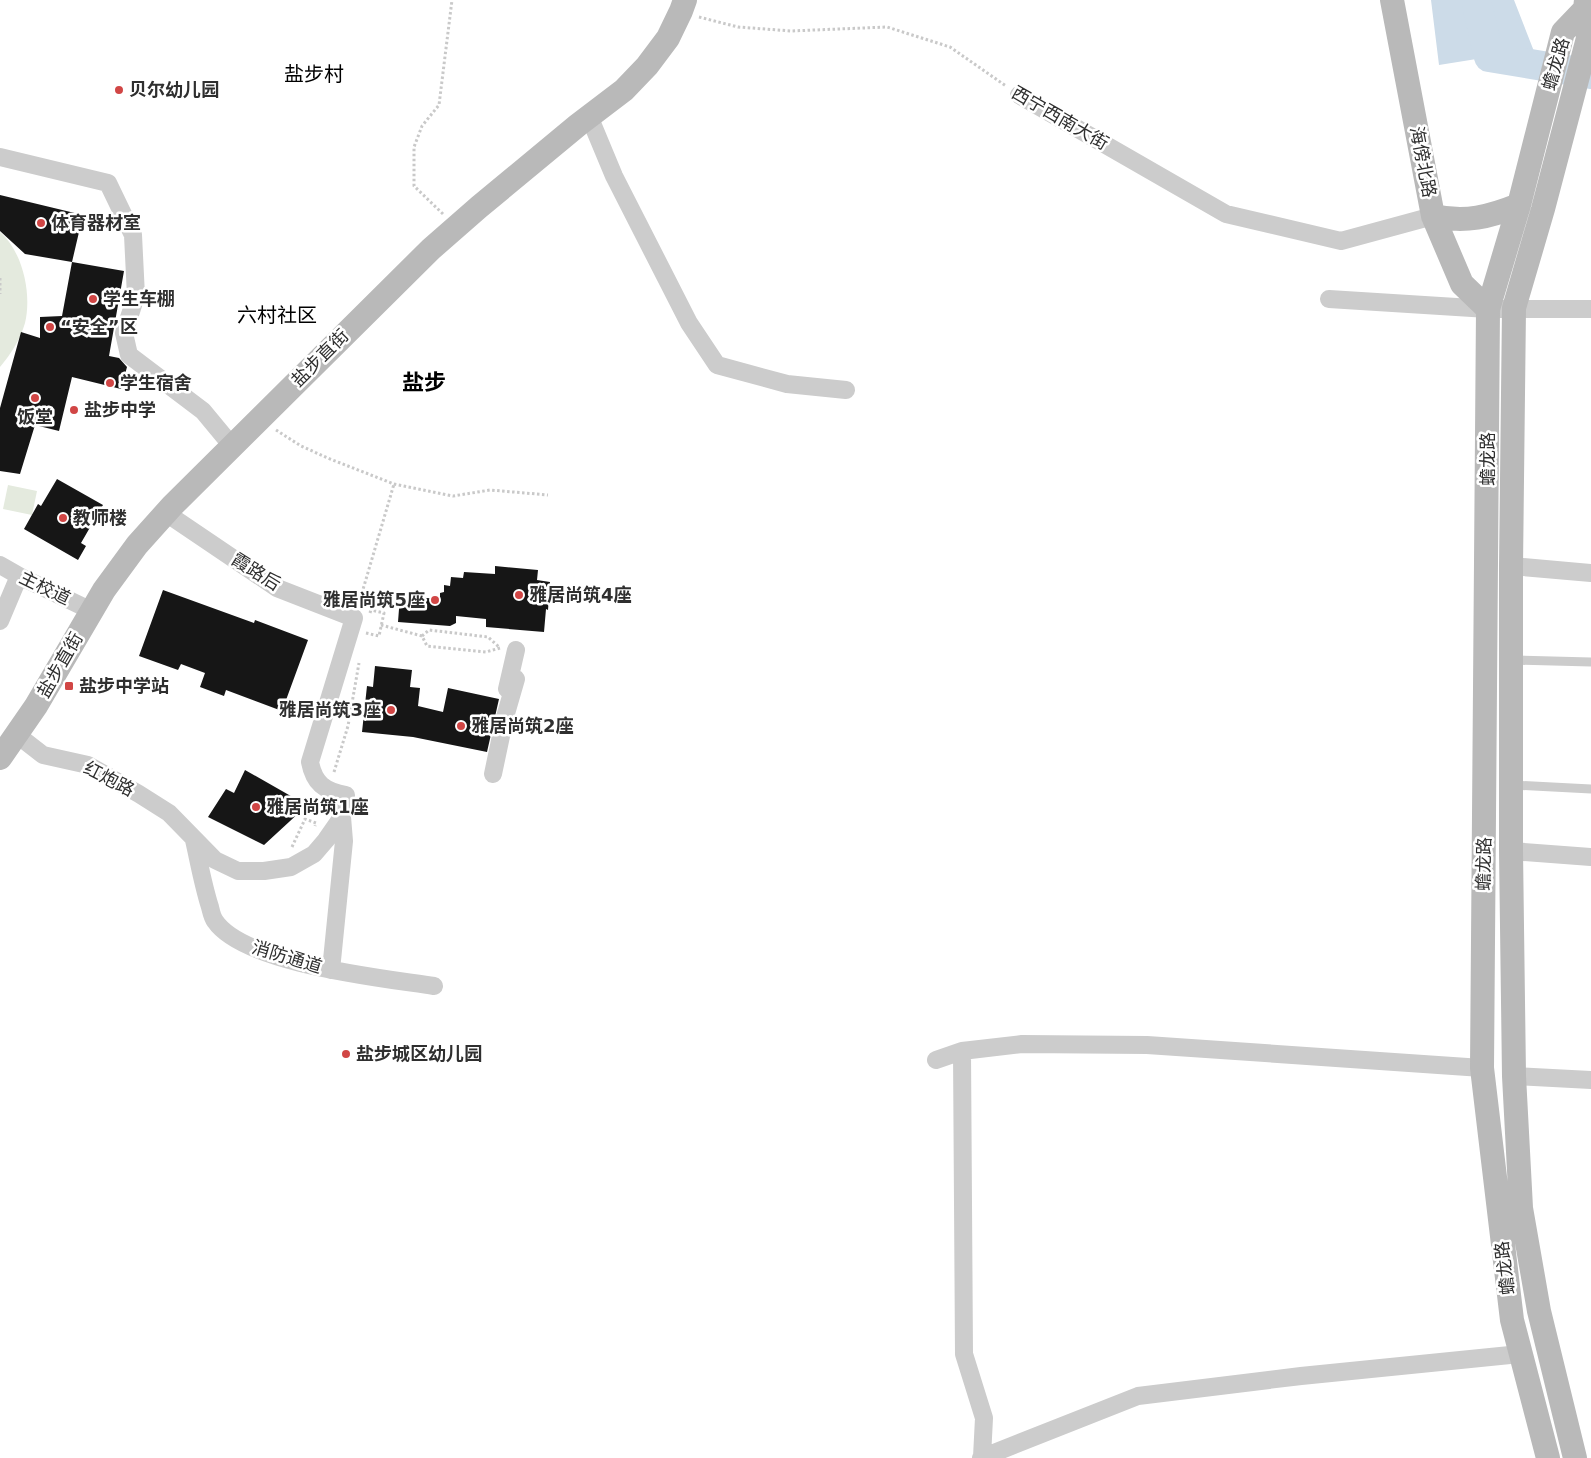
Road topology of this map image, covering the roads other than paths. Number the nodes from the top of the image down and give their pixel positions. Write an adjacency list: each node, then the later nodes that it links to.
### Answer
1 (1392, 0): 8 (street, 海傍北路)
2 (1586, 4): 7 (street, 蟾龙路); 10 (street, 蟾龙路)
3 (683, 6): 5 (street, 盐步直街)
4 (1019, 95): 8 (street, 西宁西南大街)
5 (589, 116): 13 (street); 14 (street, 盐步直街)
6 (0, 157): 14 (street)
7 (1519, 205): 8 (street); 11 (street, 蟾龙路)
8 (1433, 216): 11 (street, 海傍北路)
9 (1330, 299): 11 (street)
10 (1514, 308): 11 (street); 12 (street); 18 (street, 蟾龙路)
11 (1488, 309): 17 (street, 蟾龙路)
12 (1591, 309)
13 (846, 390)
14 (232, 446): 15 (street, 盐步直街)
15 (166, 512): 21 (street, 盐步直街); 34 (street, 霞路后)
16 (0, 565): 20 (street, 主校道)
17 (1487, 565): 18 (street); 25 (street, 蟾龙路)
18 (1511, 566): 19 (street); 24 (street, 蟾龙路)
19 (1591, 572)
20 (19, 576): 21 (street, 主校道); 22 (street)
21 (92, 611): 29 (street, 盐步直街)
22 (0, 621)
23 (508, 648): 28 (street)
24 (1510, 660): 25 (street); 26 (lane); 32 (street, 蟾龙路)
25 (1486, 661): 36 (street, 蟾龙路)
26 (1591, 662)
27 (516, 679): 28 (street)
28 (505, 717): 31 (street)
29 (16, 734): 30 (street, 盐步直街); 35 (street, 红炮路)
30 (0, 758)
31 (493, 774)
32 (1512, 785): 33 (lane); 37 (street, 蟾龙路)
33 (1591, 789)
34 (342, 817): 35 (street, 红炮路); 39 (street)
35 (194, 840): 39 (street, 消防通道)
36 (1485, 851): 37 (street); 43 (street, 蟾龙路)
37 (1511, 851): 38 (street); 44 (street, 蟾龙路)
38 (1591, 857)
39 (331, 970): 40 (street, 消防通道)
40 (434, 986)
41 (962, 1051): 42 (street); 43 (street); 48 (street)
42 (936, 1060)
43 (1482, 1068): 44 (street); 47 (street, 蟾龙路)
44 (1514, 1076): 45 (street); 46 (street, 蟾龙路)
45 (1591, 1080)
46 (1548, 1351): 47 (street); 50 (street, 蟾龙路)
47 (1520, 1354): 48 (street); 49 (street, 蟾龙路)
48 (982, 1457)
49 (1548, 1458)
50 (1575, 1458)

